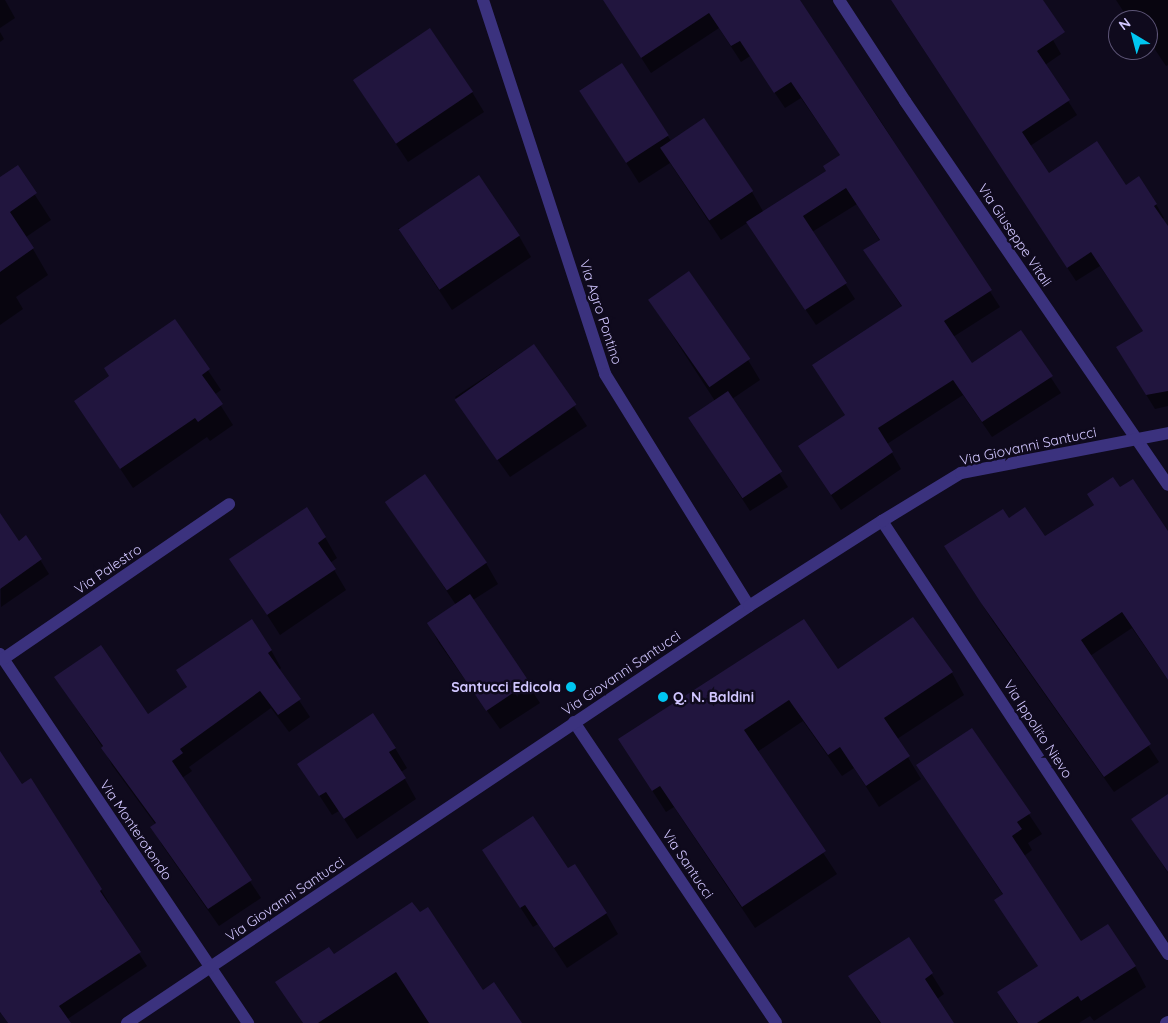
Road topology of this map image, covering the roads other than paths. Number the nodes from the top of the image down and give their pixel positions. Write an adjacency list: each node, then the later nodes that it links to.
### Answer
1 (483, 0): 8 (street, Via Agro Pontino)
2 (839, 0): 4 (street, Via Giuseppe Vitali)
3 (1168, 434): 4 (street, Via Giovanni Santucci)
4 (1136, 440): 5 (street, Via Giuseppe Vitali); 7 (street, Via Giovanni Santucci)
5 (1168, 485)
6 (229, 504): 9 (street, Via Palestro)
7 (882, 521): 8 (street, Via Giovanni Santucci); 11 (street, Via Ippolito Nievo)
8 (749, 606): 10 (street, Via Giovanni Santucci)
9 (2, 656): 12 (street, Via Monterotondo)
10 (574, 722): 12 (street, Via Giovanni Santucci); 15 (street, Via Santucci)
11 (1168, 954)
12 (210, 968): 13 (street, Via Giovanni Santucci); 14 (street, Via Monterotondo)
13 (127, 1023)
14 (248, 1023)
15 (776, 1023)

